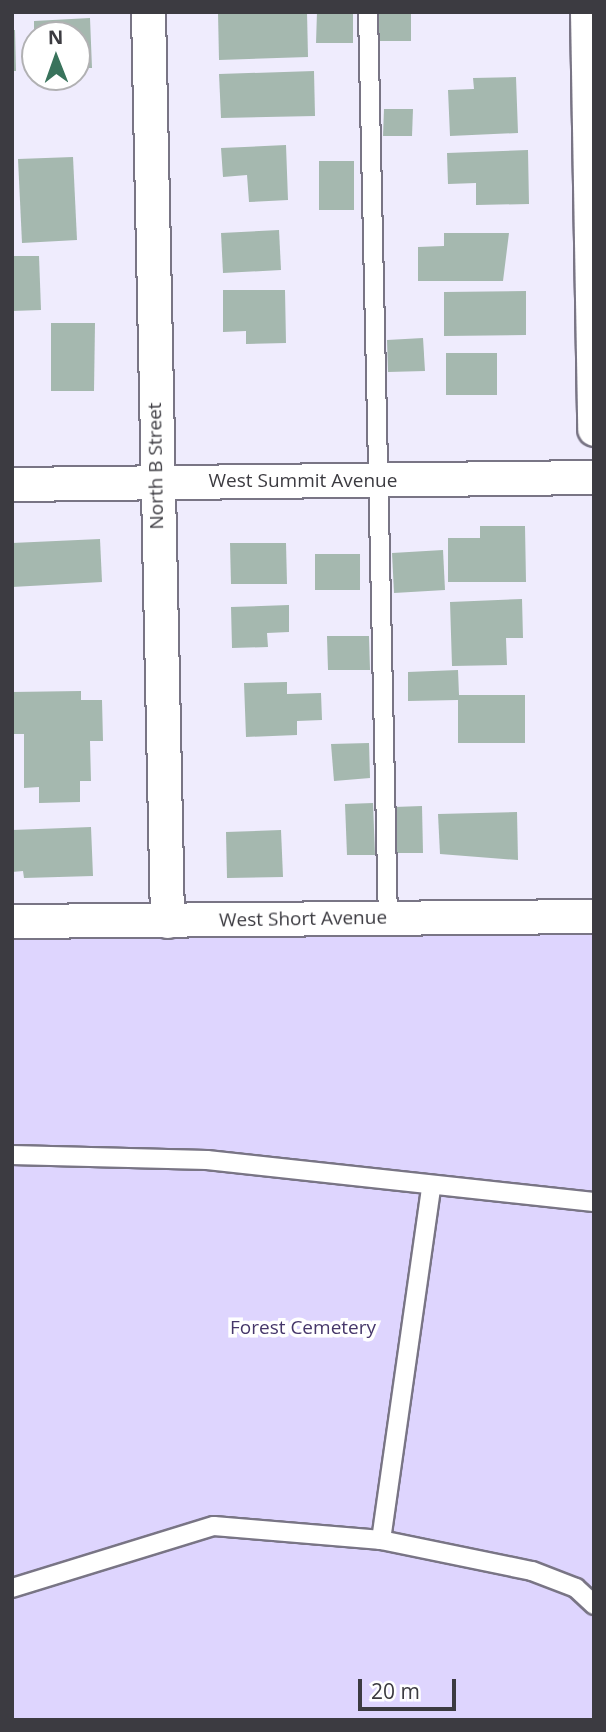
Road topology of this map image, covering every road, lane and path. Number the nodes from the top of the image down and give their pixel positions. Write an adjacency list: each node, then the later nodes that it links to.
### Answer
1 (148, 12): 7 (street, North B Street)
2 (369, 12): 6 (lane)
3 (587, 12): 4 (street)
4 (594, 429)
5 (594, 477): 6 (street, West Summit Avenue)
6 (381, 481): 7 (street, West Summit Avenue); 10 (lane)
7 (156, 482): 8 (street, West Summit Avenue); 12 (street, North B Street)
8 (12, 484)
9 (594, 916): 10 (street, West Short Avenue)
10 (388, 918): 12 (street, West Short Avenue)
11 (12, 921): 12 (street, West Short Avenue)
12 (167, 921)
13 (12, 1155): 14 (lane)
14 (431, 1189): 15 (lane); 16 (lane)
15 (594, 1202)
16 (381, 1540): 17 (lane); 18 (lane)
17 (12, 1588)
18 (594, 1605)

